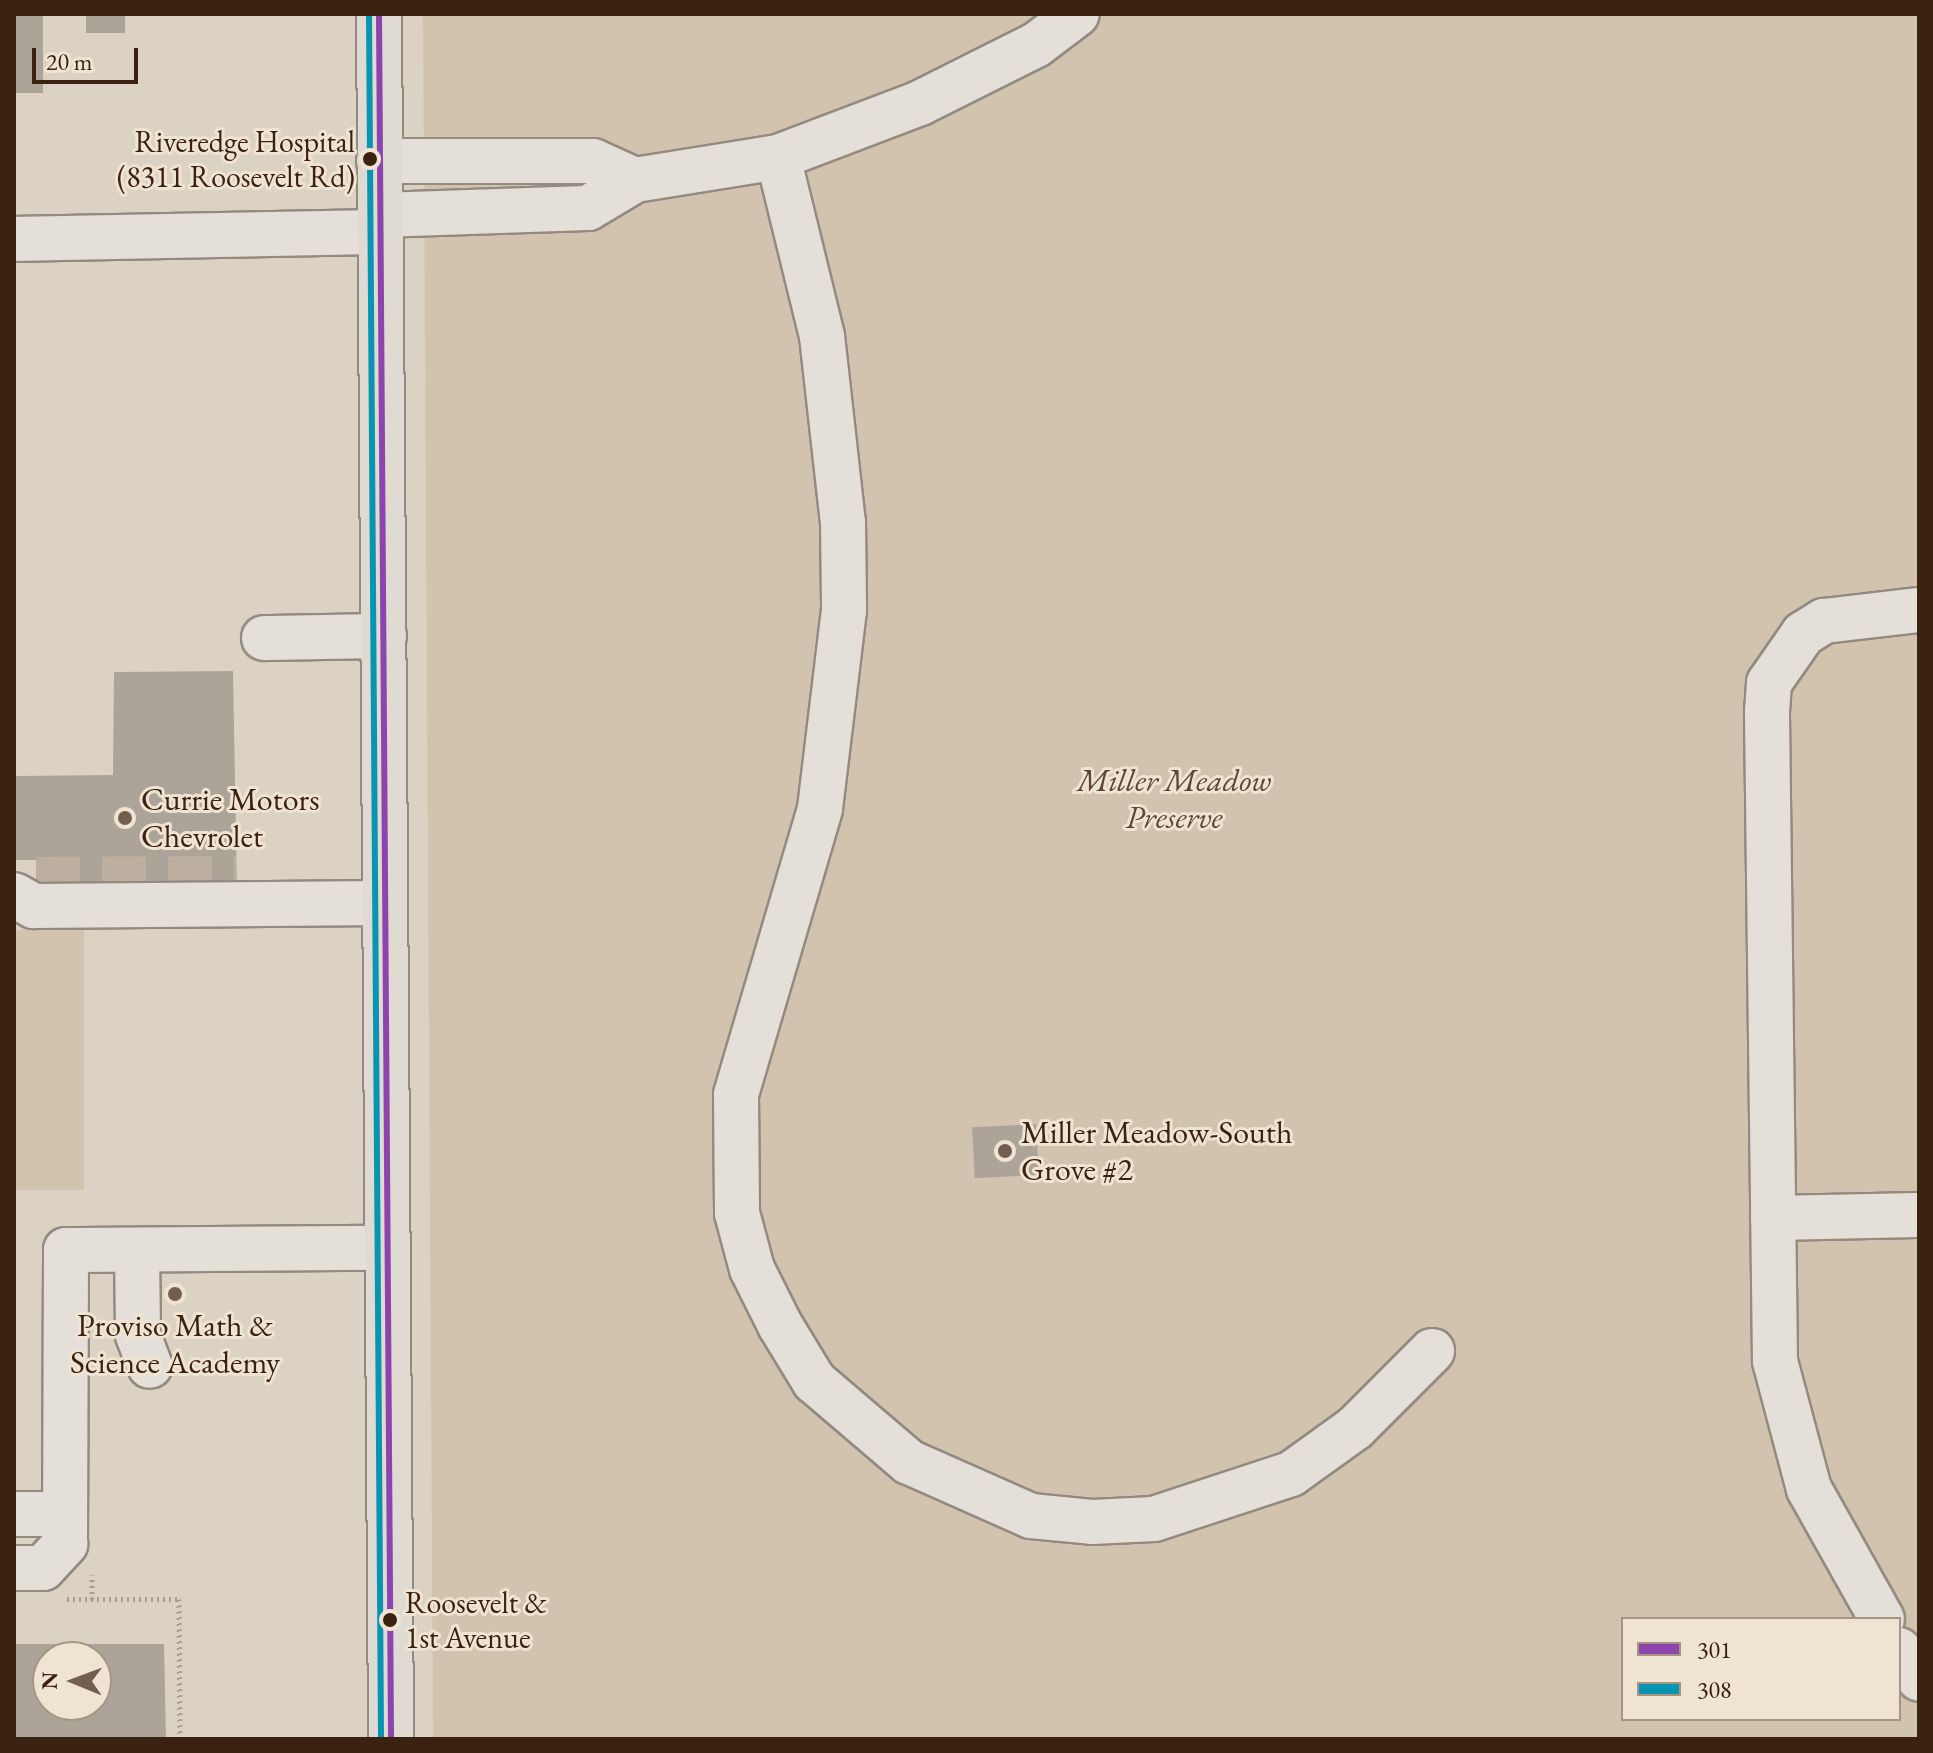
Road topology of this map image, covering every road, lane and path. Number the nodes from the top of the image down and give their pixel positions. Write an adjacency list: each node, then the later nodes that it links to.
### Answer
1 (379, 14): 4 (main road)
2 (1077, 14): 3 (lane)
3 (778, 157): 5 (lane); 16 (lane)
4 (379, 161): 5 (lane); 6 (main road)
5 (635, 180): 6 (lane)
6 (380, 224): 7 (lane); 9 (main road)
7 (14, 239)
8 (1919, 610): 14 (lane)
9 (384, 636): 10 (lane); 12 (main road)
10 (264, 638)
11 (21, 886): 12 (lane)
12 (384, 903): 15 (main road)
13 (1919, 1215): 14 (lane)
14 (1773, 1218): 21 (lane)
15 (388, 1248): 18 (lane); 25 (main road)
16 (1432, 1351)
17 (14, 1514): 18 (lane)
18 (65, 1514): 19 (lane)
19 (14, 1568)
20 (61, 1599): 24 (path)
21 (1881, 1617)
22 (1901, 1654): 23 (lane)
23 (1919, 1679)
24 (180, 1739)
25 (391, 1739)

